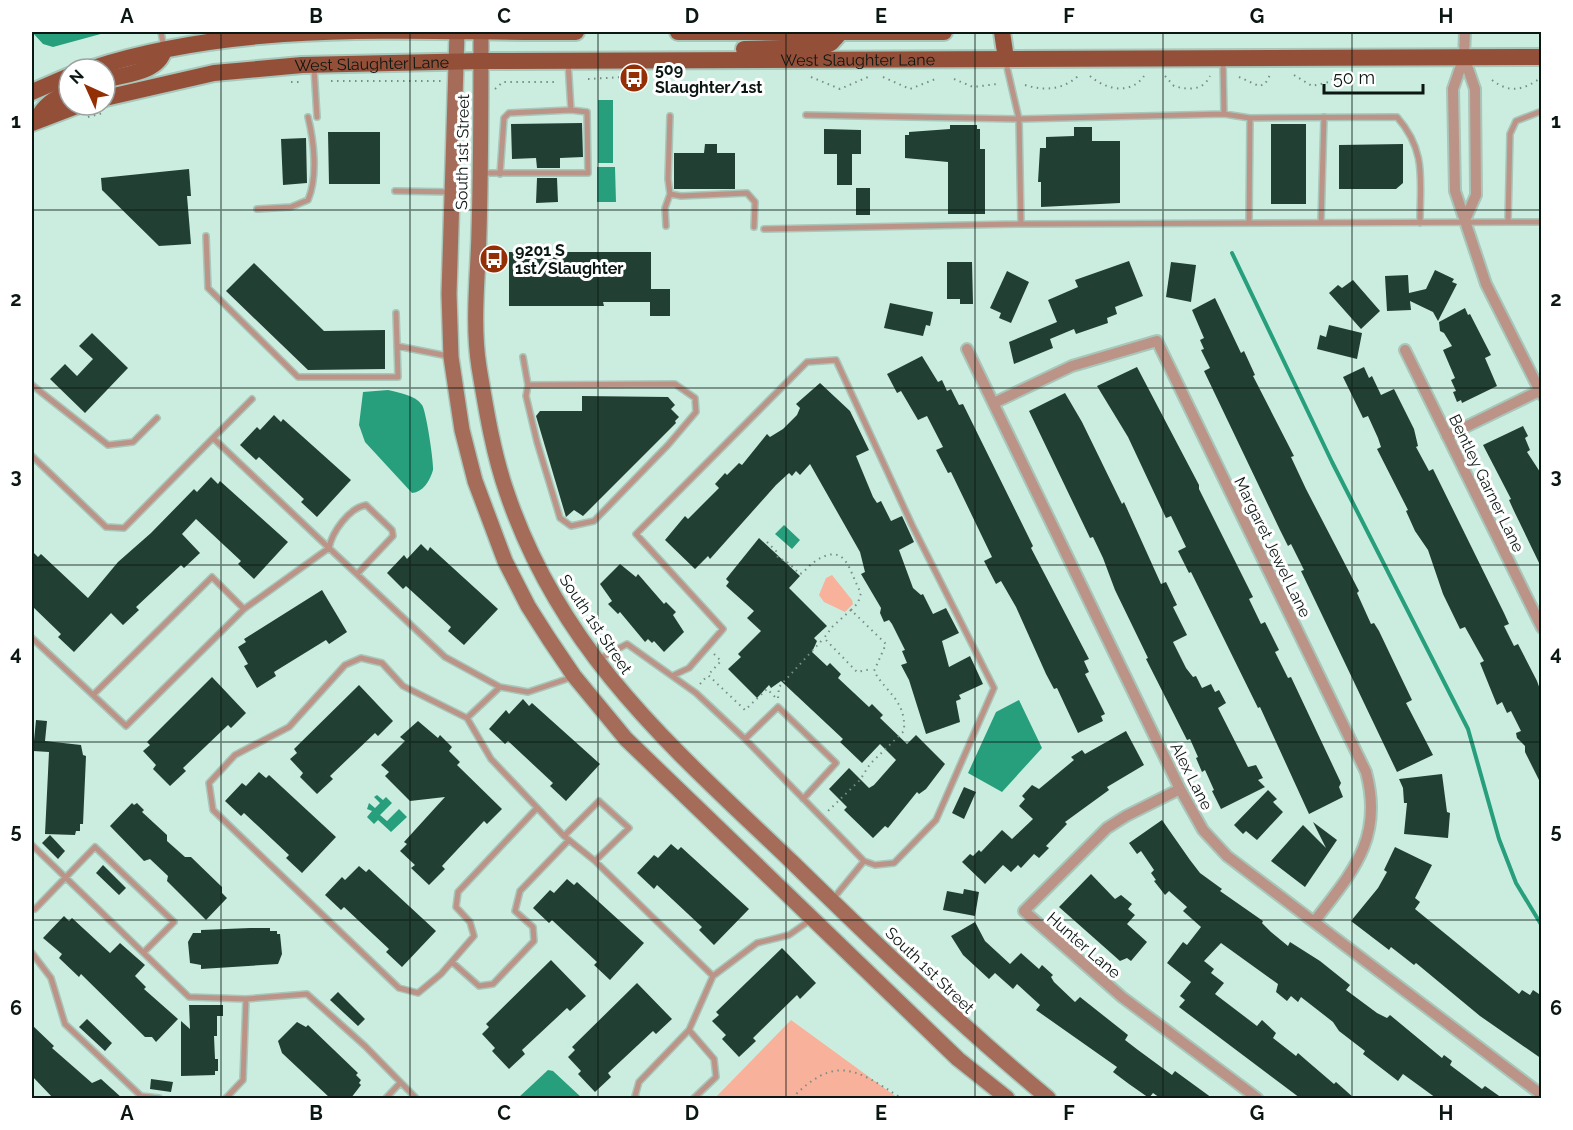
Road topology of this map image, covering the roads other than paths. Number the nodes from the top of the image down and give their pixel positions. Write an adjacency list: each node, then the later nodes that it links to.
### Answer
1 (161, 32): 11 (lane)
2 (321, 32): 3 (main road, West Slaughter Lane); 11 (main road, West Slaughter Lane)
3 (457, 32): 4 (main road, West Slaughter Lane); 20 (main road, South 1st Street)
4 (481, 32): 5 (main road, West Slaughter Lane); 17 (main road, South 1st Street)
5 (576, 32)
6 (678, 32): 10 (main road, West Slaughter Lane)
7 (944, 32): 10 (main road, West Slaughter Lane)
8 (1002, 32): 14 (main road)
9 (1465, 32): 12 (street)
10 (840, 33): 15 (main road)
11 (164, 50): 19 (main road, West Slaughter Lane); 22 (main road); 24 (main road)
12 (1464, 57): 13 (main road, West Slaughter Lane); 16 (main road, West Slaughter Lane); 46 (street); 46 (street)
13 (1542, 57)
14 (1006, 59): 15 (main road, West Slaughter Lane); 16 (main road, West Slaughter Lane); 38 (lane)
15 (702, 60): 18 (main road, West Slaughter Lane)
16 (1223, 60): 31 (lane)
17 (481, 61): 18 (main road, West Slaughter Lane); 20 (main road, West Slaughter Lane); 40 (main road, South 1st Street)
18 (568, 61): 28 (lane)
19 (117, 62)
20 (456, 62): 21 (main road, West Slaughter Lane); 43 (main road, South 1st Street)
21 (313, 65): 24 (main road, West Slaughter Lane); 35 (lane)
22 (117, 77)
23 (57, 81): 25 (main road)
24 (173, 81): 26 (main road, West Slaughter Lane)
25 (32, 92)
26 (117, 95)
27 (57, 98): 39 (main road)
28 (571, 110): 41 (lane); 41 (lane)
29 (1542, 111): 47 (lane)
30 (57, 113): 39 (main road)
31 (1224, 114): 37 (lane); 38 (lane)
32 (806, 115): 38 (lane)
33 (670, 116): 44 (lane)
34 (308, 117): 45 (lane)
35 (317, 117)
36 (1324, 117): 37 (lane); 50 (lane); 51 (lane)
37 (1250, 118): 49 (lane)
38 (1019, 119): 52 (lane)
39 (34, 122)
40 (481, 173): 41 (lane); 63 (main road, South 1st Street)
41 (500, 174)
42 (395, 192): 43 (lane)
43 (453, 192): 61 (main road, South 1st Street)
44 (670, 194): 53 (lane); 54 (lane)
45 (257, 209)
46 (1465, 220): 47 (lane); 51 (lane); 66 (street)
47 (1508, 222): 48 (lane)
48 (1542, 222)
49 (1249, 223): 50 (lane); 52 (lane)
50 (1321, 223): 51 (lane)
51 (1420, 223)
52 (1021, 224): 55 (lane)
53 (666, 226)
54 (754, 227)
55 (765, 229)
56 (206, 236): 58 (lane)
57 (396, 313): 58 (lane)
58 (397, 346): 61 (lane)
59 (967, 349): 68 (street, Alex Lane)
60 (1405, 350): 70 (street, Bentley Garner Lane)
61 (451, 357): 63 (main road); 80 (main road, South 1st Street)
62 (523, 357): 64 (lane)
63 (479, 364): 78 (main road, South 1st Street)
64 (528, 385): 64 (lane)
65 (32, 386): 69 (lane)
66 (1540, 393): 70 (street)
67 (252, 399): 71 (lane)
68 (994, 403): 85 (street, Alex Lane); 96 (street, Margaret Jewel Lane)
69 (157, 418)
70 (1447, 436): 76 (street, Bentley Garner Lane)
71 (213, 438): 72 (lane); 73 (lane)
72 (32, 456)
73 (329, 548): 74 (lane); 74 (lane); 75 (lane)
74 (357, 574): 81 (lane)
75 (244, 609): 82 (lane); 82 (lane)
76 (1542, 628)
77 (32, 638): 82 (lane)
78 (595, 661): 79 (lane); 80 (main road); 93 (main road, South 1st Street)
79 (674, 675): 84 (lane); 91 (lane)
80 (574, 676): 81 (lane); 95 (main road, South 1st Street)
81 (500, 687): 83 (lane)
82 (93, 695)
83 (467, 718): 87 (lane); 99 (lane)
84 (745, 739): 86 (lane); 86 (lane)
85 (1180, 789): 96 (street, Alex Lane); 113 (street, Hunter Lane)
86 (803, 799): 91 (lane)
87 (537, 808): 88 (lane); 99 (lane)
88 (567, 838): 90 (lane); 90 (lane); 99 (lane)
89 (32, 845): 92 (lane)
90 (595, 861): 100 (lane)
91 (864, 861): 93 (lane)
92 (65, 877): 94 (lane); 98 (lane); 98 (lane)
93 (831, 900): 95 (main road); 112 (main road, South 1st Street)
94 (36, 909)
95 (813, 918): 100 (lane); 111 (main road, South 1st Street)
96 (1314, 922): 104 (street, Alex Lane)
97 (32, 952): 105 (lane)
98 (144, 952): 101 (lane)
99 (452, 962)
100 (713, 976): 102 (lane)
101 (246, 999): 103 (lane); 106 (lane)
102 (690, 1030): 109 (lane); 110 (lane)
103 (400, 1083): 107 (lane); 108 (lane)
104 (1542, 1095)
105 (159, 1098)
106 (226, 1098)
107 (386, 1098)
108 (416, 1098)
109 (637, 1098)
110 (694, 1098)
111 (1007, 1098)
112 (1048, 1098)
113 (1257, 1098)

